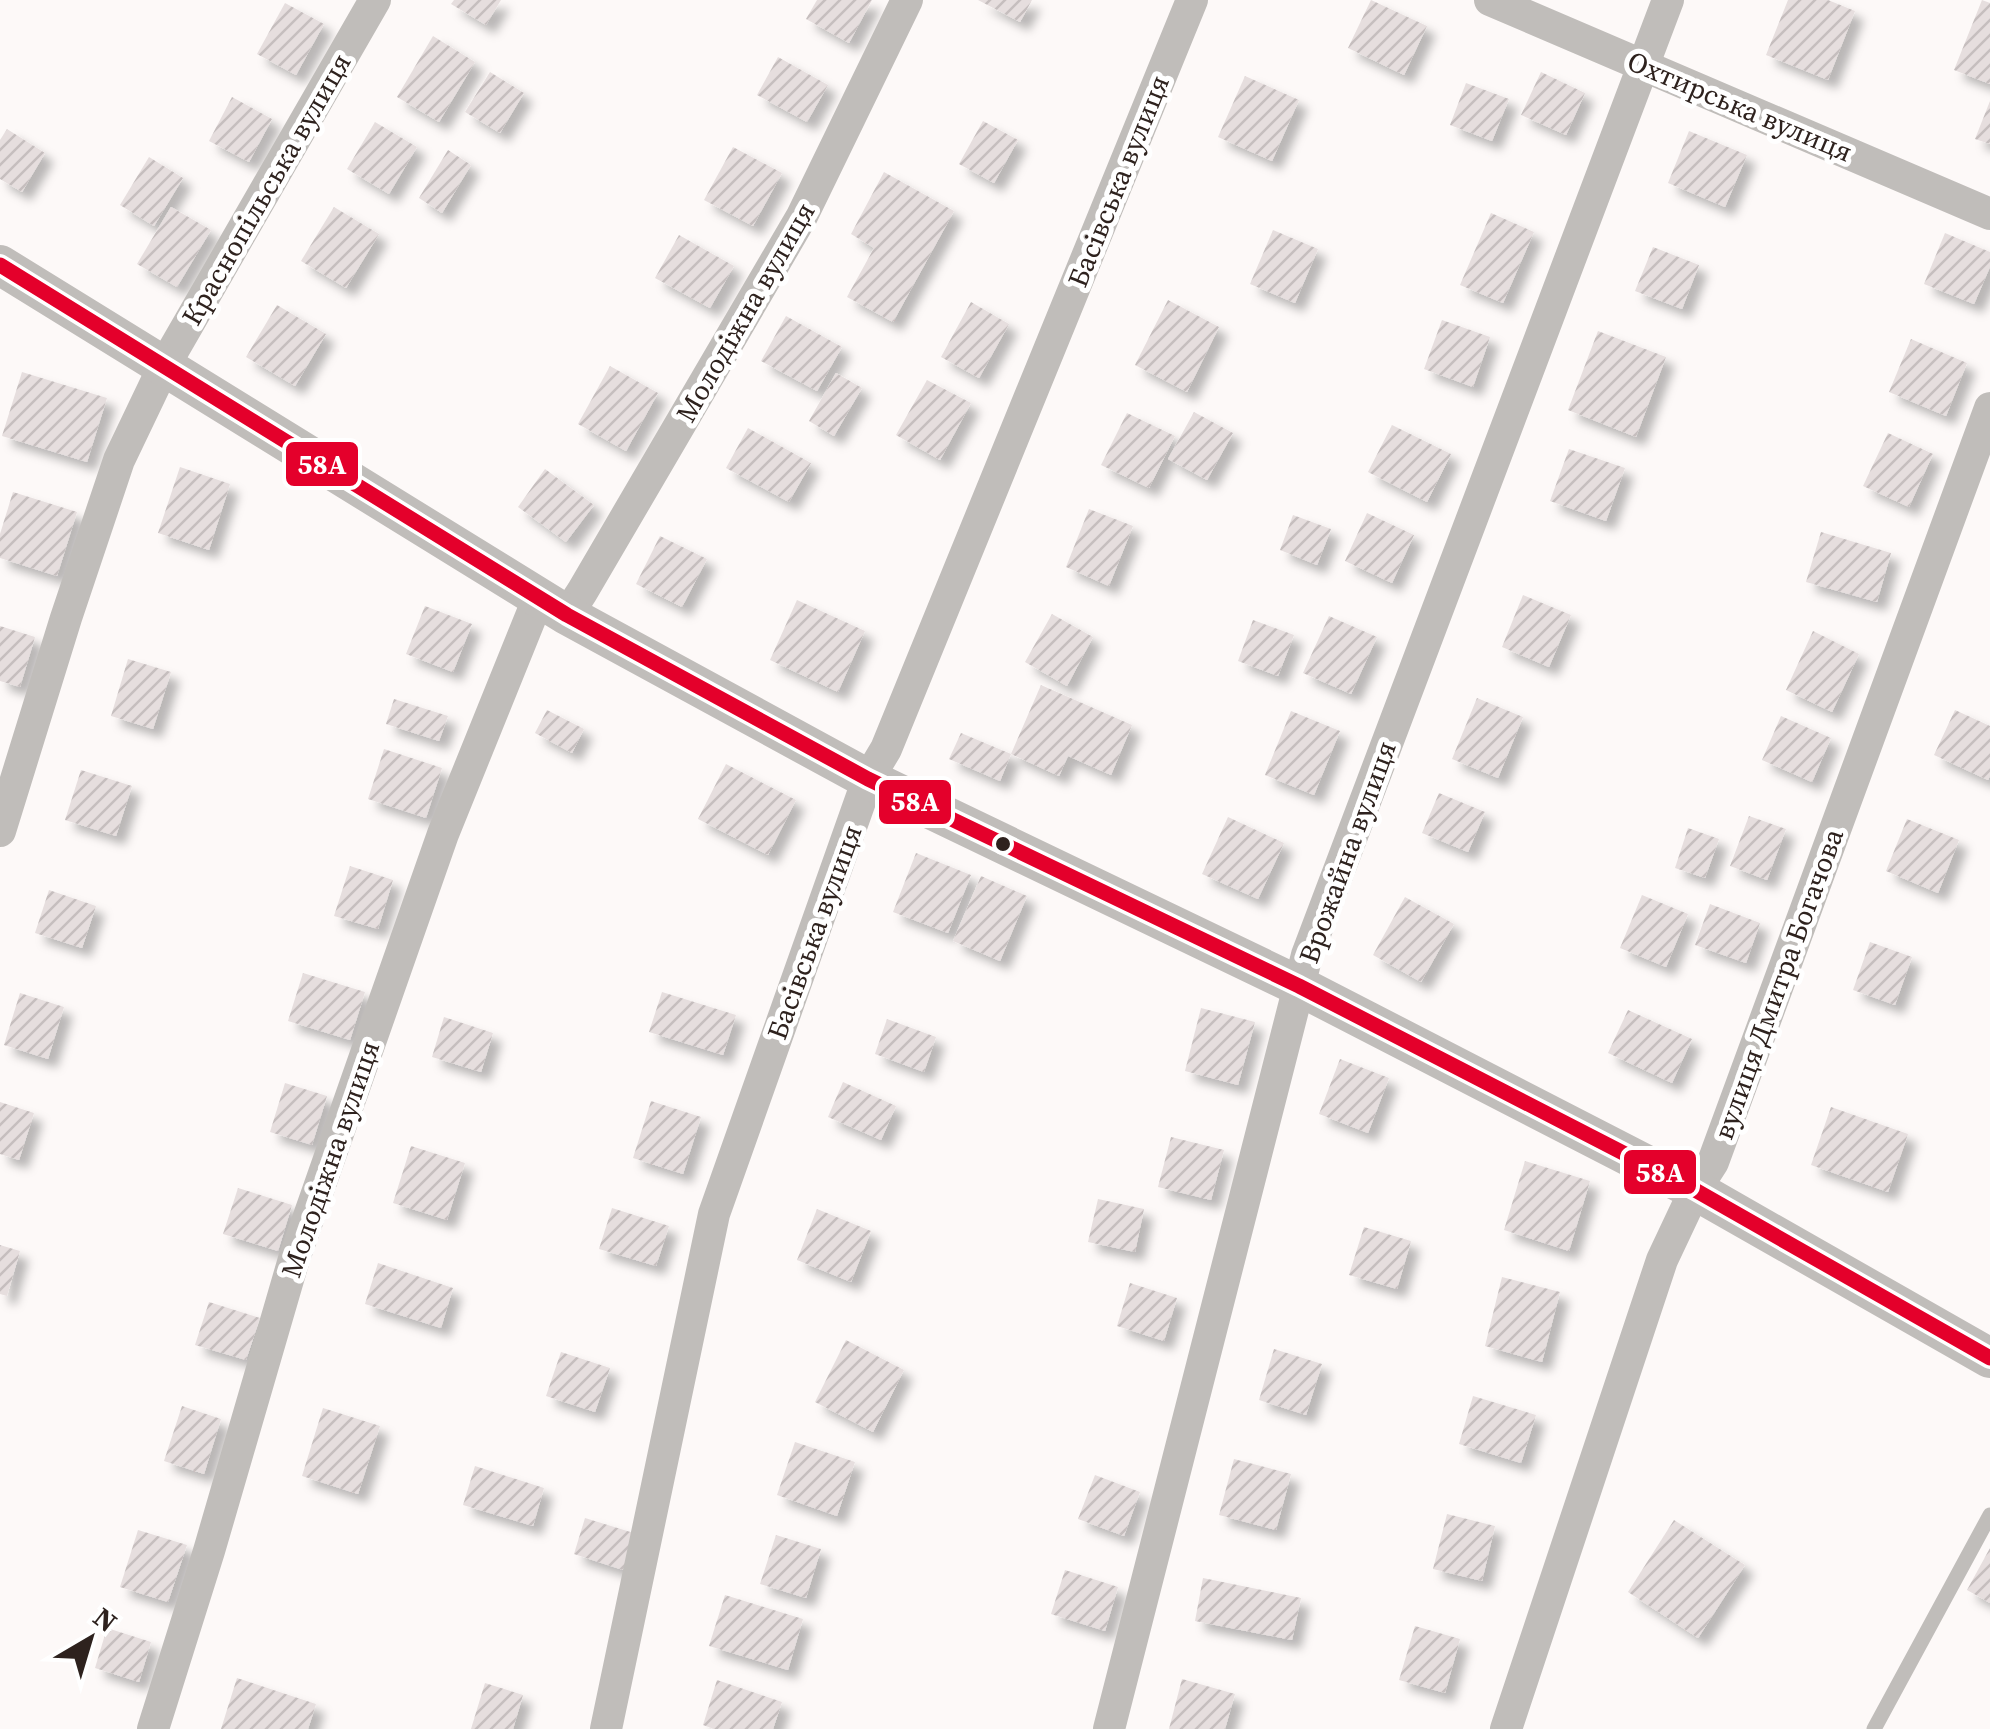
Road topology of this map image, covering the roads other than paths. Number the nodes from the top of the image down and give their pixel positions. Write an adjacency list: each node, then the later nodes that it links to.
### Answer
1 (375, 0): 9 (street, Краснопільська вулиця)
2 (907, 0): 11 (street, Молодіжна вулиця)
3 (1192, 0): 12 (street, Басівська вулиця)
4 (1490, 0): 6 (street, Охтирська вулиця)
5 (1668, 0): 6 (street, Врожайна вулиця)
6 (1643, 64): 7 (street, Охтирська вулиця); 14 (street, Врожайна вулиця)
7 (1990, 214)
8 (0, 265): 9 (street)
9 (163, 368): 11 (street); 13 (street, Краснопільська вулиця)
10 (1990, 408): 15 (street, вулиця Дмитра Богачова)
11 (552, 607): 12 (street); 18 (street, Молодіжна вулиця)
12 (868, 779): 14 (street); 19 (street, Басівська вулиця)
13 (0, 831)
14 (1299, 986): 15 (street); 20 (street, Врожайна вулиця)
15 (1696, 1190): 16 (street); 21 (street, вулиця Дмитра Богачова)
16 (1990, 1358)
17 (1990, 1515): 22 (lane)
18 (153, 1729)
19 (606, 1729)
20 (1109, 1729)
21 (1506, 1729)
22 (1874, 1729)

